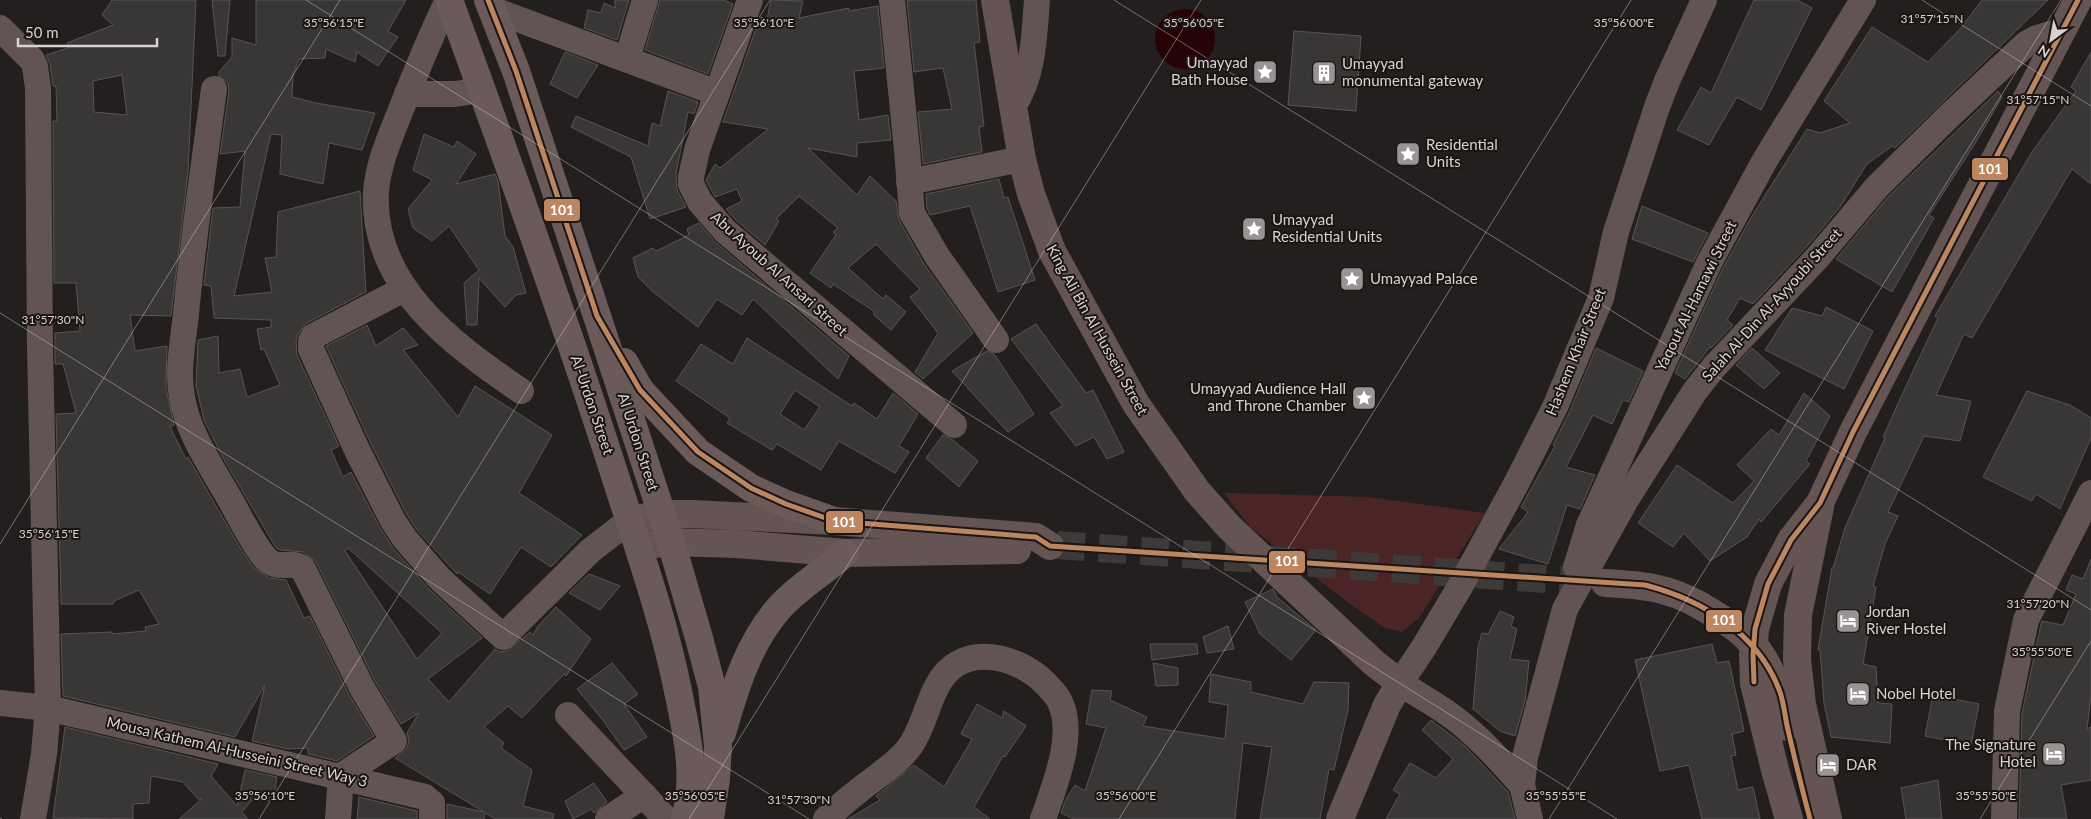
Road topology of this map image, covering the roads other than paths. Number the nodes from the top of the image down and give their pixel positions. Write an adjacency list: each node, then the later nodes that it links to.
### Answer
1 (448, 0): 15 (highway, Al-Urdon Street); 17 (street)
2 (644, 0): 13 (street)
3 (750, 0): 16 (street, Abu Ayoub Al Ansari Street)
4 (892, 0): 20 (street)
5 (996, 0): 18 (main road, King Ali Bin Al Hussein Street)
6 (1037, 0): 18 (street)
7 (1704, 0): 38 (street, Hashem Khair Street)
8 (1863, 0): 26 (street, Yaqout Al-Hamawi Street)
9 (2078, 0): 12 (main road)
10 (489, 5): 13 (street); 22 (highway, Al Urdon Street)
11 (0, 28): 40 (street)
12 (2061, 31): 26 (street, Salah Al-Din Al-Ayyoubi Street); 28 (main road)
13 (627, 59): 16 (street)
14 (214, 89): 43 (street)
15 (482, 90): 17 (street); 30 (highway, Al-Urdon Street)
16 (717, 93): 25 (street, Abu Ayoub Al Ansari Street)
17 (407, 94): 21 (street)
18 (1014, 105): 19 (main road, King Ali Bin Al Hussein Street)
19 (1022, 159): 20 (street); 38 (main road, King Ali Bin Al Hussein Street)
20 (909, 182): 23 (street)
21 (404, 289): 24 (street); 30 (street)
22 (597, 316): 29 (highway, Al Urdon Street); 31 (highway)
23 (996, 340)
24 (521, 390)
25 (954, 425)
26 (1618, 490): 44 (street, Salah Al-Din Al-Ayyoubi Street)
27 (2091, 493): 60 (street)
28 (1820, 503): 36 (main road); 37 (main road)
29 (662, 514): 30 (main road); 31 (main road); 32 (highway)
30 (630, 520): 33 (highway, Al-Urdon Street)
31 (834, 521): 34 (main road)
32 (670, 542): 33 (main road); 34 (main road); 42 (highway)
33 (640, 546): 51 (highway, Al-Urdon Street)
34 (845, 553): 42 (highway)
35 (1605, 583): 58 (main road, bridge)
36 (1760, 612): 37 (main road); 57 (main road)
37 (1798, 615): 59 (main road)
38 (1400, 683): 44 (street, Salah Al-Din Al-Ayyoubi Street); 55 (main road)
39 (0, 704): 40 (street, Mousa Kathem Al-Husseini Street Way 3)
40 (48, 708): 43 (street, Mousa Kathem Al-Husseini Street Way 3); 47 (street)
41 (568, 716): 45 (street)
42 (718, 746): 52 (highway)
43 (341, 776): 46 (street, Mousa Kathem Al-Husseini Street Way 3); 48 (street)
44 (1522, 785): 56 (street, Salah Al-Din Al-Ayyoubi Street)
45 (644, 796): 49 (street); 50 (street)
46 (428, 808)
47 (33, 819)
48 (338, 819)
49 (608, 819)
50 (666, 819)
51 (685, 819)
52 (710, 819)
53 (826, 819): 54 (street)
54 (1043, 819)
55 (1340, 819)
56 (1530, 819)
57 (1789, 819)
58 (1810, 819)
59 (1828, 819)
60 (2004, 819)

